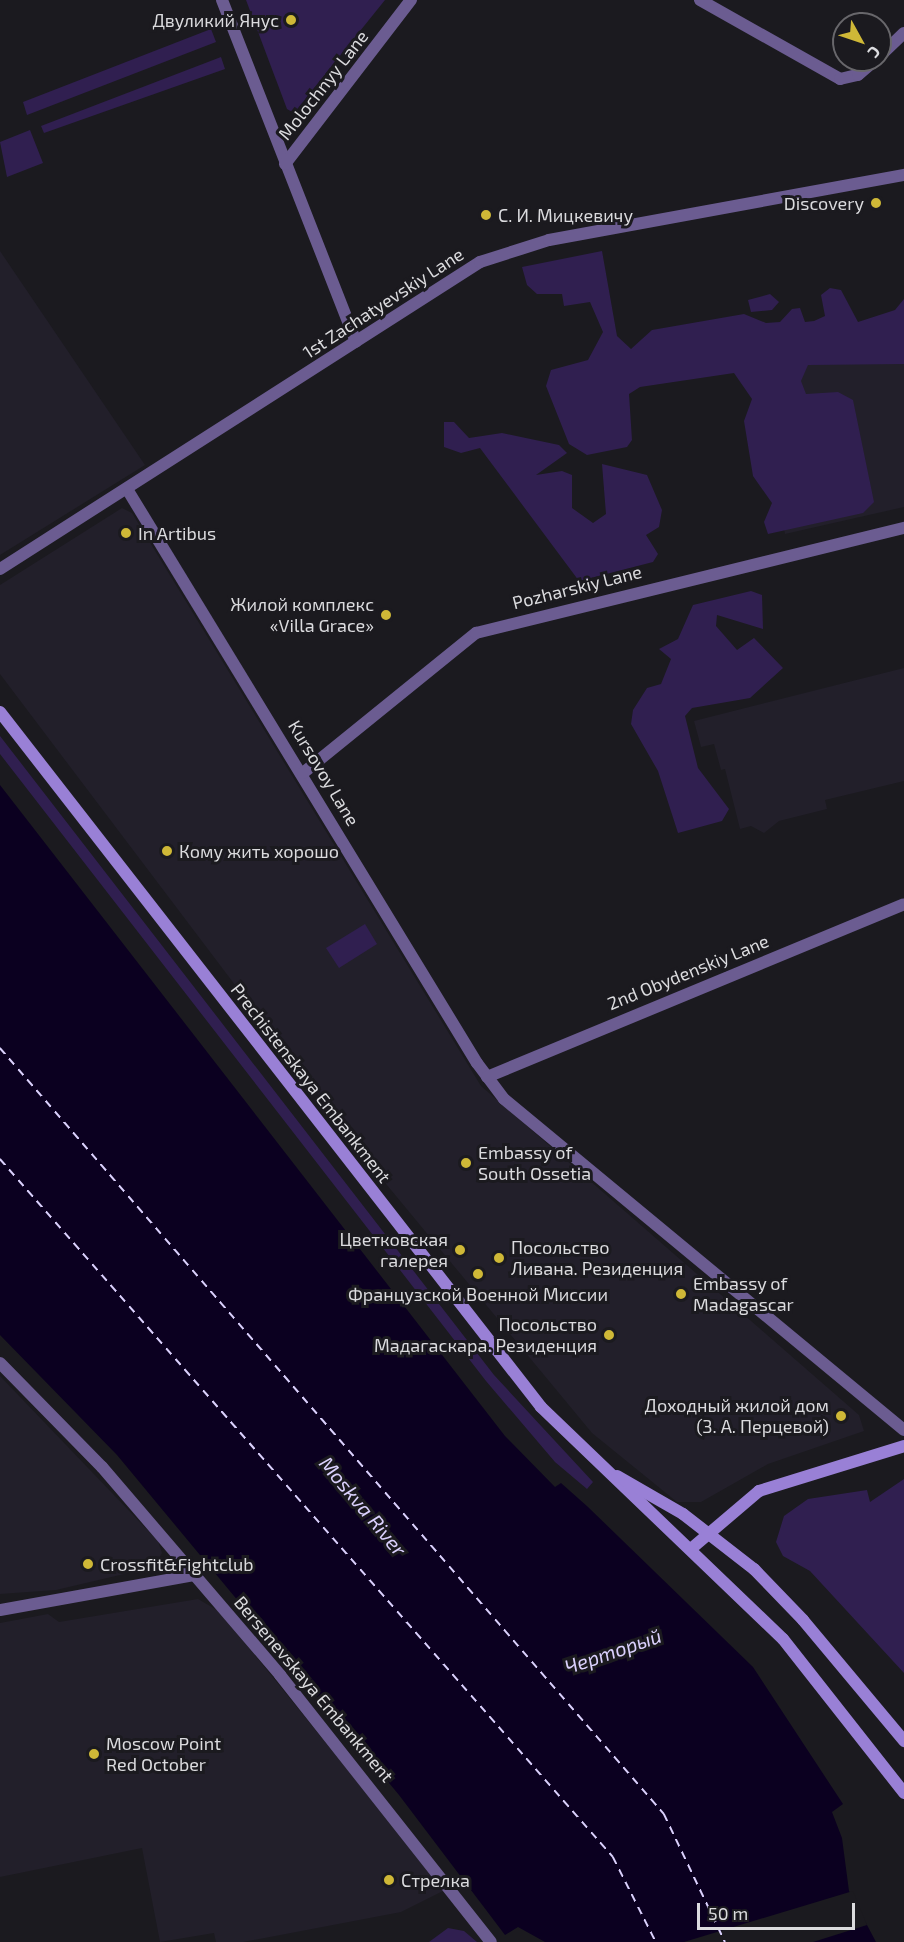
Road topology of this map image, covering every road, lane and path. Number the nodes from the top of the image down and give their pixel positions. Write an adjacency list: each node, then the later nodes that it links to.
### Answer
1 (222, 0): 7 (street)
2 (411, 0): 7 (street, Molochnyy Lane)
3 (700, 0): 6 (street)
4 (904, 33): 5 (street)
5 (892, 44)
6 (861, 72)
7 (285, 164): 9 (street)
8 (904, 175): 9 (street, 1st Zachatyevskiy Lane)
9 (356, 342): 10 (street, 1st Zachatyevskiy Lane)
10 (128, 489): 12 (street, 1st Zachatyevskiy Lane); 14 (street, Kursovoy Lane)
11 (904, 528): 14 (street, Pozharskiy Lane)
12 (0, 569)
13 (0, 712): 20 (main road, Prechistenskaya Embankment)
14 (303, 773): 16 (street, Kursovoy Lane)
15 (904, 904): 16 (street, 2nd Obydenskiy Lane)
16 (487, 1077): 18 (street, Kursovoy Lane)
17 (0, 1363): 23 (street, Bersenevskaya Embankment)
18 (904, 1430)
19 (904, 1446): 21 (main road)
20 (603, 1468): 21 (main road, Prechistenskaya Embankment); 22 (main road, Prechistenskaya Embankment)
21 (707, 1531): 22 (main road); 25 (main road, Prechistenskaya Embankment)
22 (692, 1548): 26 (main road, Prechistenskaya Embankment)
23 (194, 1575): 24 (street); 27 (street, Bersenevskaya Embankment)
24 (0, 1610)
25 (904, 1742)
26 (904, 1793)
27 (491, 1942)

